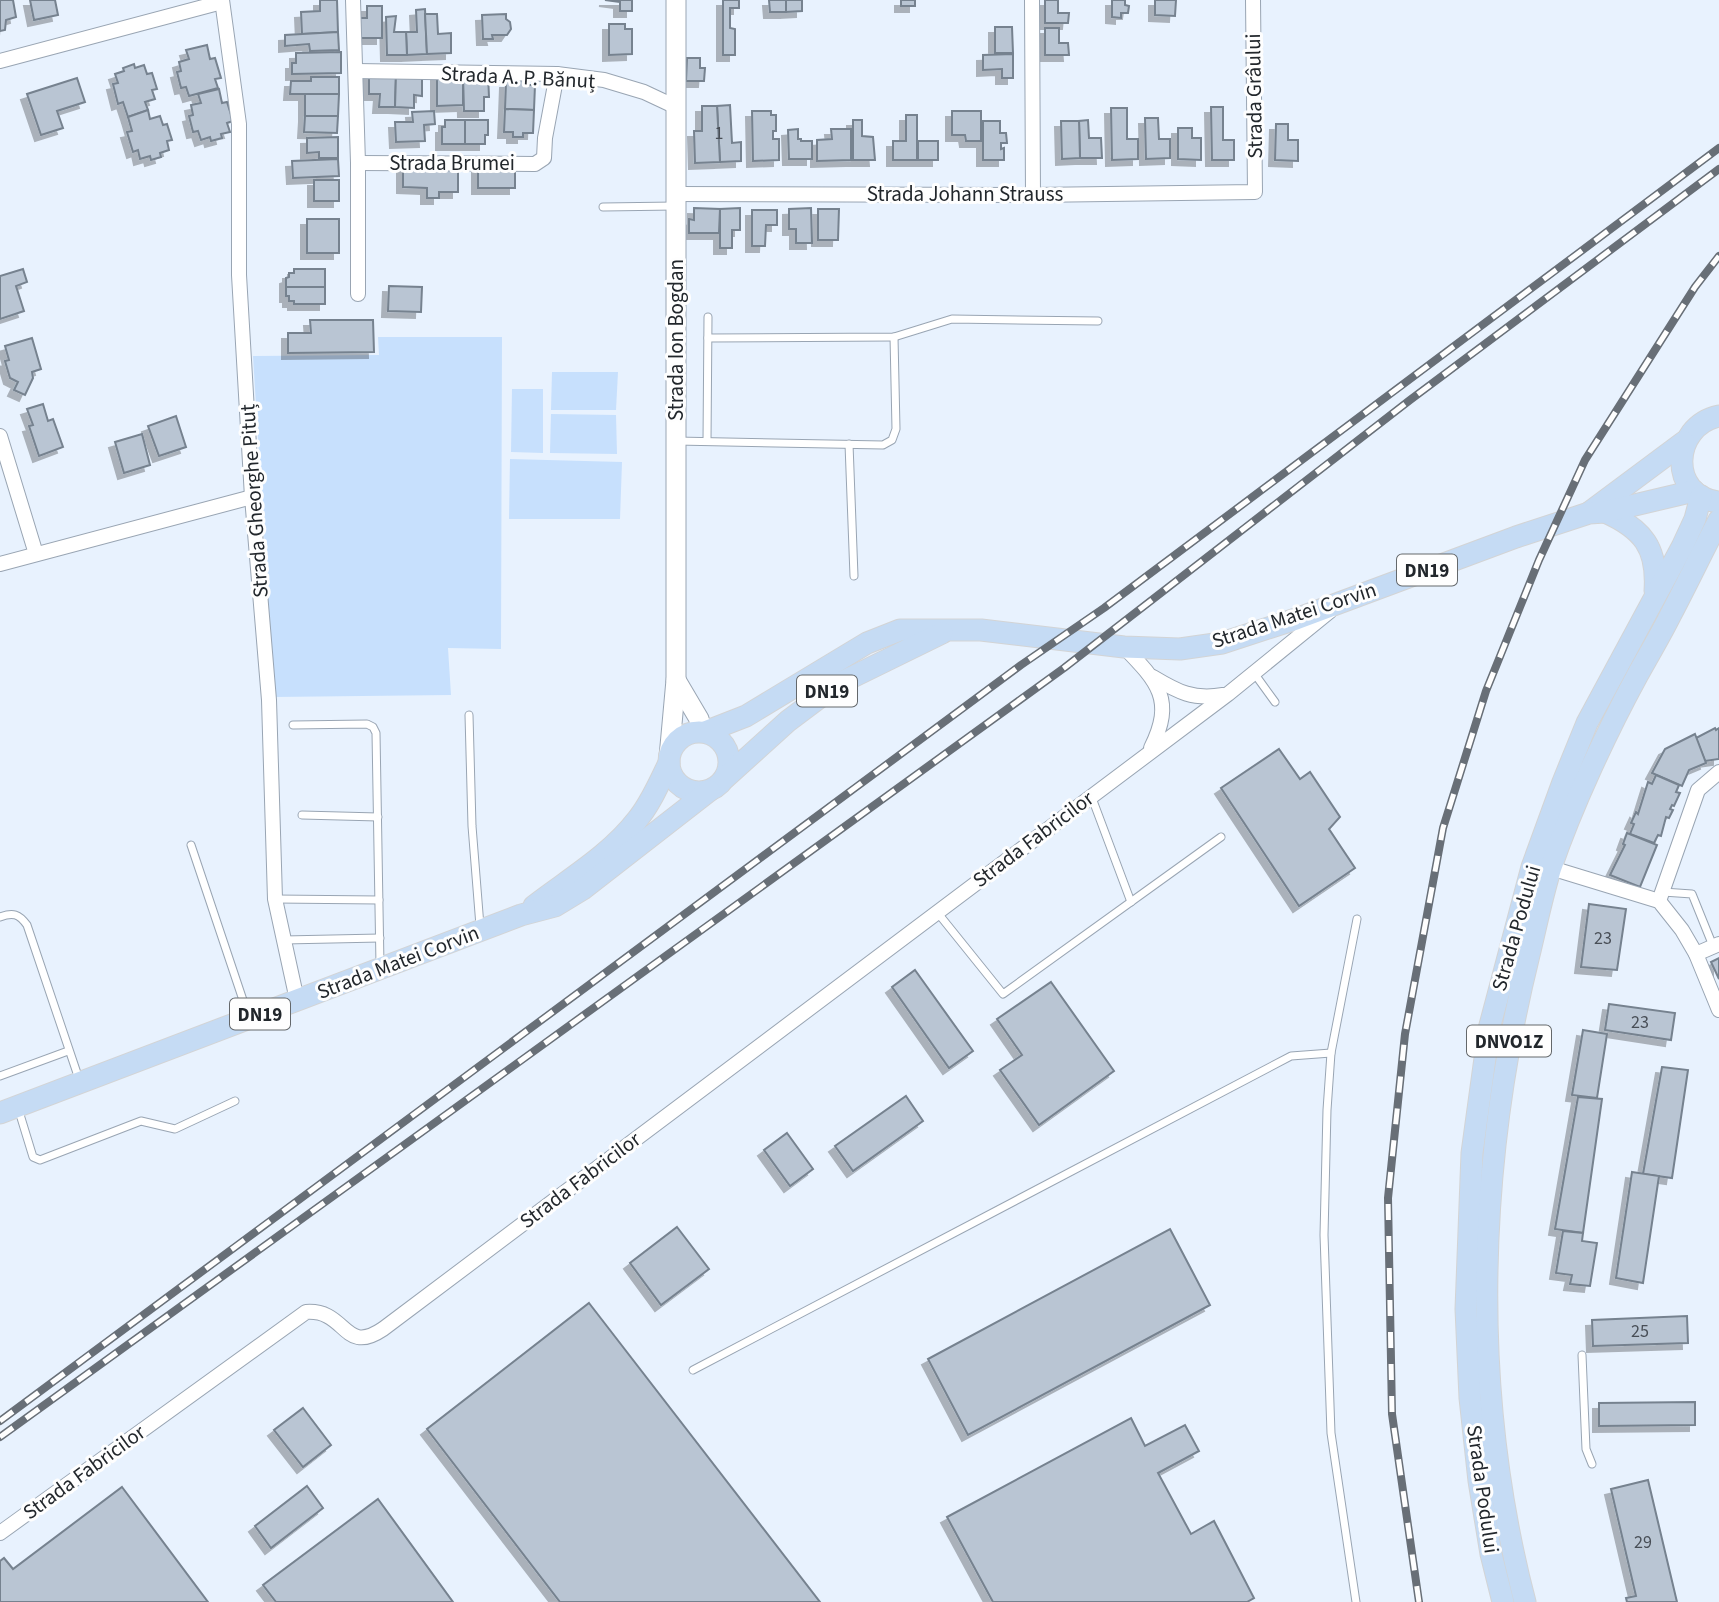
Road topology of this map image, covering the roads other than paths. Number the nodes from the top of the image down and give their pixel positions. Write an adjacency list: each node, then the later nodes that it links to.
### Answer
1 (354, 0): 7 (street)
2 (676, 0): 9 (main road, Strada Ion Bogdan)
3 (1032, 0): 12 (street)
4 (1253, 0): 11 (street, Strada Grâului)
5 (222, 1): 6 (street); 27 (street, Strada Gheorghe Pituț)
6 (0, 61)
7 (356, 71): 8 (street, Strada A. P. Bănuț); 10 (street)
8 (557, 74): 9 (street, Strada A. P. Bănuț); 10 (street, Strada Brumei)
9 (676, 107): 13 (main road, Strada Ion Bogdan)
10 (358, 163): 15 (street)
11 (1255, 192): 12 (street, Strada Johann Strauss)
12 (1033, 195): 13 (street, Strada Johann Strauss)
13 (675, 200): 14 (lane); 23 (main road, Strada Ion Bogdan)
14 (603, 207)
15 (358, 294)
16 (708, 317): 19 (lane)
17 (1098, 321): 18 (lane)
18 (894, 337): 19 (lane); 25 (lane)
19 (708, 338): 22 (lane)
20 (1719, 416): 24 (main road, DN19)
21 (0, 436): 30 (street)
22 (707, 440): 23 (lane); 25 (lane)
23 (676, 441): 39 (main road, Strada Ion Bogdan)
24 (1684, 442): 26 (main road); 28 (main road, DN19)
25 (849, 444): 32 (lane)
26 (1704, 496): 28 (main road, DN19); 33 (main road, Strada Podului / DNVO1Z)
27 (253, 497): 30 (street); 56 (street, Strada Gheorghe Pituț)
28 (1597, 512): 33 (main road); 34 (main road, Strada Matei Corvin / DN19)
29 (1719, 520): 54 (main road, Strada Podului / DNVO1Z)
30 (36, 554): 31 (street)
31 (0, 564)
32 (854, 576)
33 (1654, 597): 83 (main road, Strada Podului / DNVO1Z)
34 (1339, 604): 36 (main road, Strada Matei Corvin / DN19); 37 (street, Strada Fabricilor)
35 (947, 631): 36 (main road, Strada Matei Corvin / DN19); 44 (main road, Strada Matei Corvin / DN19); 48 (main road, Strada Matei Corvin / DN19)
36 (1124, 647): 38 (street)
37 (1254, 673): 40 (street, Strada Fabricilor); 41 (lane)
38 (1152, 676): 40 (street); 45 (street)
39 (676, 680): 44 (main road); 46 (main road, Strada Ion Bogdan)
40 (1228, 694): 45 (street, Strada Fabricilor)
41 (1275, 702)
42 (469, 715): 63 (lane)
43 (293, 725): 51 (lane)
44 (704, 732): 46 (main road, DN19); 48 (main road)
45 (1150, 751): 49 (street, Strada Fabricilor)
46 (669, 760): 48 (main road); 60 (main road, Strada Matei Corvin / DN19)
47 (1719, 772): 55 (street)
48 (717, 784): 60 (main road, Strada Matei Corvin / DN19)
49 (1091, 796): 58 (lane); 59 (street, Strada Fabricilor)
50 (302, 815): 51 (lane)
51 (378, 817): 57 (lane)
52 (1221, 837): 58 (lane)
53 (191, 845): 71 (lane)
54 (1551, 868): 55 (street); 84 (main road, Strada Podului / DNVO1Z)
55 (1660, 896): 66 (lane); 67 (street)
56 (275, 899): 57 (lane); 65 (street, Strada Gheorghe Pituț)
57 (379, 900): 64 (lane)
58 (1131, 902): 59 (lane)
59 (937, 911): 81 (street, Strada Fabricilor)
60 (521, 915): 63 (main road, Strada Matei Corvin / DN19)
61 (0, 917): 72 (lane)
62 (1357, 919): 73 (lane)
63 (481, 931): 68 (main road, Strada Matei Corvin / DN19)
64 (380, 938): 65 (lane); 68 (lane)
65 (284, 940): 69 (street, Strada Gheorghe Pituț)
66 (1716, 946): 67 (street)
67 (1696, 954): 70 (street)
68 (380, 969): 69 (main road, Strada Matei Corvin / DN19)
69 (297, 1000): 71 (main road, Strada Matei Corvin / DN19)
70 (1719, 1010)
71 (249, 1019): 75 (main road, Strada Matei Corvin / DN19)
72 (68, 1051): 74 (lane); 75 (lane)
73 (1331, 1054): 79 (lane); 82 (lane)
74 (0, 1076)
75 (80, 1083): 77 (main road, Strada Matei Corvin / DN19)
76 (235, 1101): 77 (lane)
77 (9, 1110)
78 (1582, 1355): 80 (lane)
79 (693, 1370)
80 (1592, 1464)
81 (0, 1533)
82 (1356, 1602)
83 (1503, 1602)
84 (1525, 1602)

